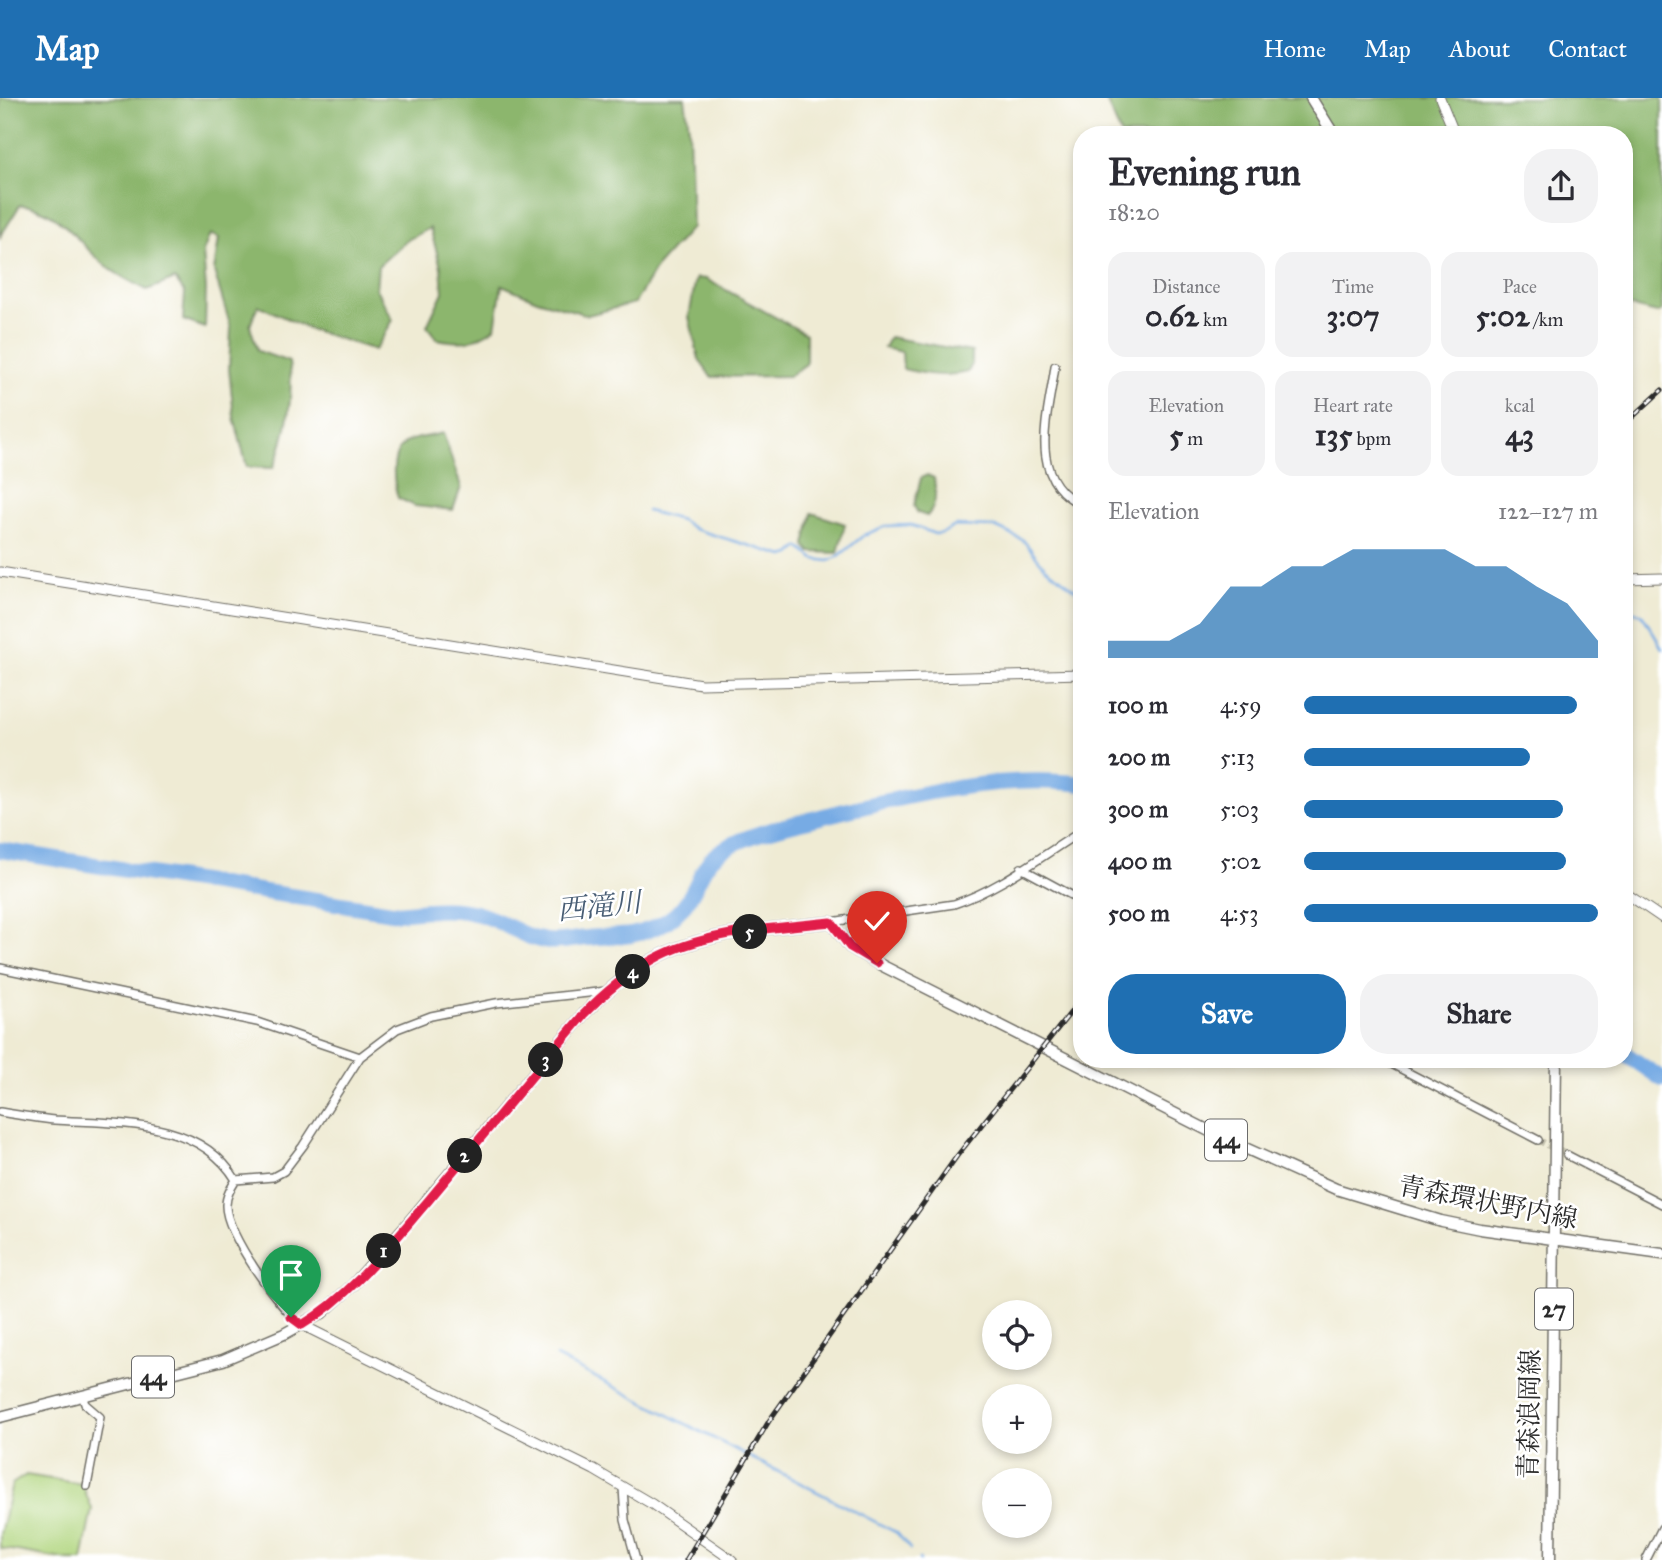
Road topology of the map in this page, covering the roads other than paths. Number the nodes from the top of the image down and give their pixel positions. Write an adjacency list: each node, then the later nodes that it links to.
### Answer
1 (1311, 98): 3 (main road)
2 (1440, 98): 4 (street)
3 (1328, 126)
4 (1451, 126)
5 (1055, 366): 6 (street)
6 (1073, 499)
7 (0, 572): 10 (street)
8 (1662, 578): 9 (street)
9 (1633, 579)
10 (1073, 674)
11 (1073, 837): 12 (street)
12 (1021, 869): 13 (street); 16 (street)
13 (1073, 896)
14 (1633, 898): 15 (street)
15 (1662, 918)
16 (831, 922): 18 (main road, 44); 20 (main road, 青森環状野内線 / 44)
17 (0, 968): 19 (street)
18 (607, 991): 19 (street); 31 (main road, 44)
19 (360, 1057): 27 (street)
20 (1073, 1062)
21 (1085, 1068): 29 (main road, 青森環状野内線 / 44)
22 (1399, 1068): 25 (street)
23 (1556, 1068): 29 (main road, 青森浪岡線 / 27)
24 (0, 1112): 27 (street)
25 (1538, 1140)
26 (1567, 1156): 28 (street)
27 (236, 1180): 31 (street)
28 (1662, 1204)
29 (1555, 1240): 30 (main road, 青森環状野内線 / 44); 39 (main road, 青森浪岡線 / 27)
30 (1662, 1254)
31 (302, 1325): 32 (main road, 44); 35 (street)
32 (82, 1395): 33 (main road, 44); 34 (street)
33 (0, 1417)
34 (87, 1486)
35 (623, 1487): 37 (street); 38 (street)
36 (1662, 1528): 40 (street)
37 (636, 1560)
38 (732, 1560)
39 (1550, 1560)
40 (1646, 1560)

